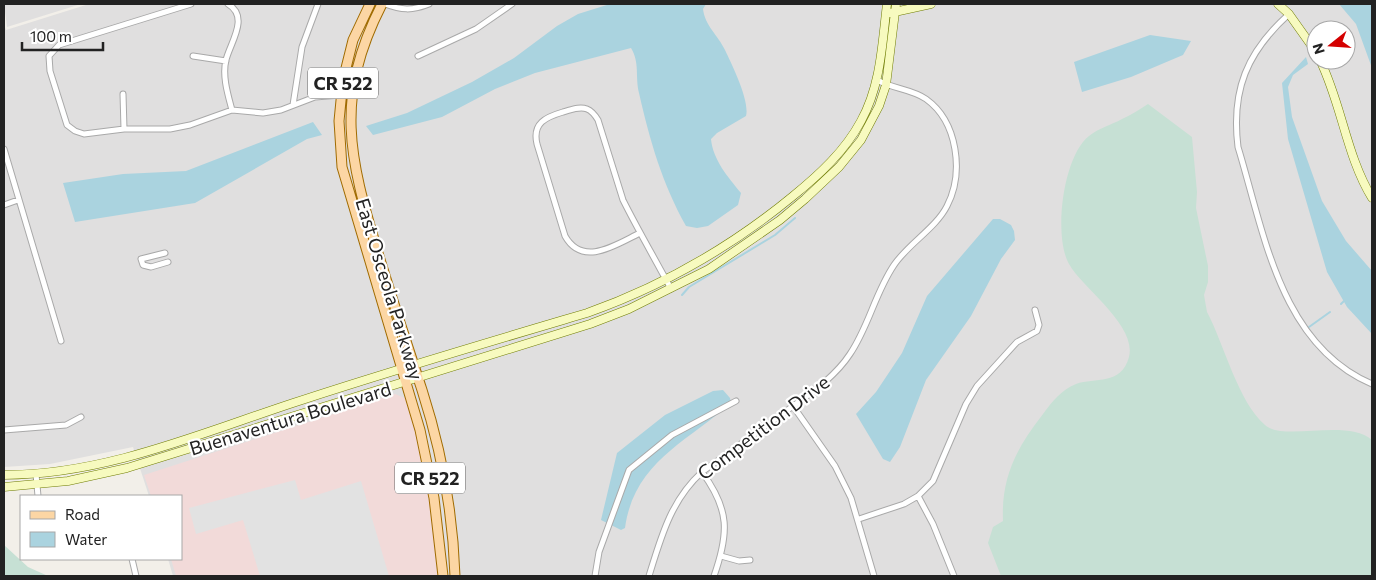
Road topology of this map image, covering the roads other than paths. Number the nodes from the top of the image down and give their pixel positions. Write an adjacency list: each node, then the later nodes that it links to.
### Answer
1 (191, 4): 26 (street)
2 (228, 4): 18 (street)
3 (318, 4): 24 (street)
4 (370, 4): 23 (main road, East Osceola Parkway / CR 522)
5 (383, 4): 6 (street); 28 (main road, East Osceola Parkway / CR 522)
6 (429, 4)
7 (887, 4): 12 (main road, Buenaventura Boulevard)
8 (896, 4): 13 (main road, Buenaventura Boulevard)
9 (931, 4): 13 (main road)
10 (1278, 4): 14 (main road)
11 (509, 5): 17 (street)
12 (886, 13): 13 (main road); 20 (main road, Buenaventura Boulevard)
13 (895, 14): 21 (main road, Buenaventura Boulevard)
14 (1289, 14): 15 (main road); 47 (street)
15 (1306, 38)
16 (193, 56): 18 (street)
17 (418, 56)
18 (226, 61): 25 (street)
19 (1324, 70): 29 (main road)
20 (877, 80): 21 (street, Competition Drive); 37 (main road, Buenaventura Boulevard)
21 (886, 85): 38 (main road, Buenaventura Boulevard); 49 (street, Competition Drive)
22 (123, 94): 26 (street)
23 (341, 95): 24 (street); 28 (main road); 32 (main road, East Osceola Parkway / CR 522)
24 (293, 105): 25 (street)
25 (232, 110): 26 (street)
26 (124, 129)
27 (4, 149): 30 (street)
28 (352, 151): 33 (main road, East Osceola Parkway / CR 522)
29 (1372, 198)
30 (18, 200): 31 (street); 41 (street)
31 (4, 205)
32 (354, 209): 33 (street); 44 (main road, East Osceola Parkway / CR 522)
33 (365, 210): 43 (main road, East Osceola Parkway / CR 522)
34 (640, 232): 34 (street); 37 (street)
35 (165, 253): 36 (street)
36 (168, 262)
37 (666, 281): 38 (street); 40 (main road, Buenaventura Boulevard)
38 (671, 290): 42 (main road, Buenaventura Boulevard)
39 (1035, 310): 60 (street)
40 (536, 328): 42 (street); 43 (main road, Buenaventura Boulevard)
41 (61, 341)
42 (538, 341): 45 (main road, Buenaventura Boulevard)
43 (414, 366): 44 (main road, Buenaventura Boulevard); 45 (main road, East Osceola Parkway / CR 522)
44 (403, 369): 46 (main road, East Osceola Parkway / CR 522); 51 (main road, Buenaventura Boulevard)
45 (418, 378): 46 (main road, Buenaventura Boulevard); 67 (main road, East Osceola Parkway / CR 522)
46 (407, 382): 53 (main road, Buenaventura Boulevard); 66 (main road, East Osceola Parkway / CR 522)
47 (1372, 384)
48 (736, 401): 68 (street)
49 (793, 406): 54 (street, Competition Drive); 61 (street)
50 (81, 417): 52 (street)
51 (218, 428): 53 (street); 55 (main road, Buenaventura Boulevard)
52 (4, 430)
53 (221, 439): 57 (main road, Buenaventura Boulevard)
54 (702, 472): 62 (street); 69 (street, Competition Drive)
55 (36, 474): 56 (main road, Buenaventura Boulevard); 57 (street)
56 (4, 475)
57 (37, 485): 58 (main road, Buenaventura Boulevard); 59 (street)
58 (4, 487)
59 (38, 495)
60 (918, 496): 61 (street); 72 (street)
61 (859, 519): 71 (street)
62 (721, 556): 64 (street); 70 (street)
63 (132, 560): 65 (street)
64 (750, 560)
65 (136, 576)
66 (443, 576)
67 (455, 576)
68 (595, 576)
69 (649, 576)
70 (714, 576)
71 (874, 576)
72 (954, 576)

